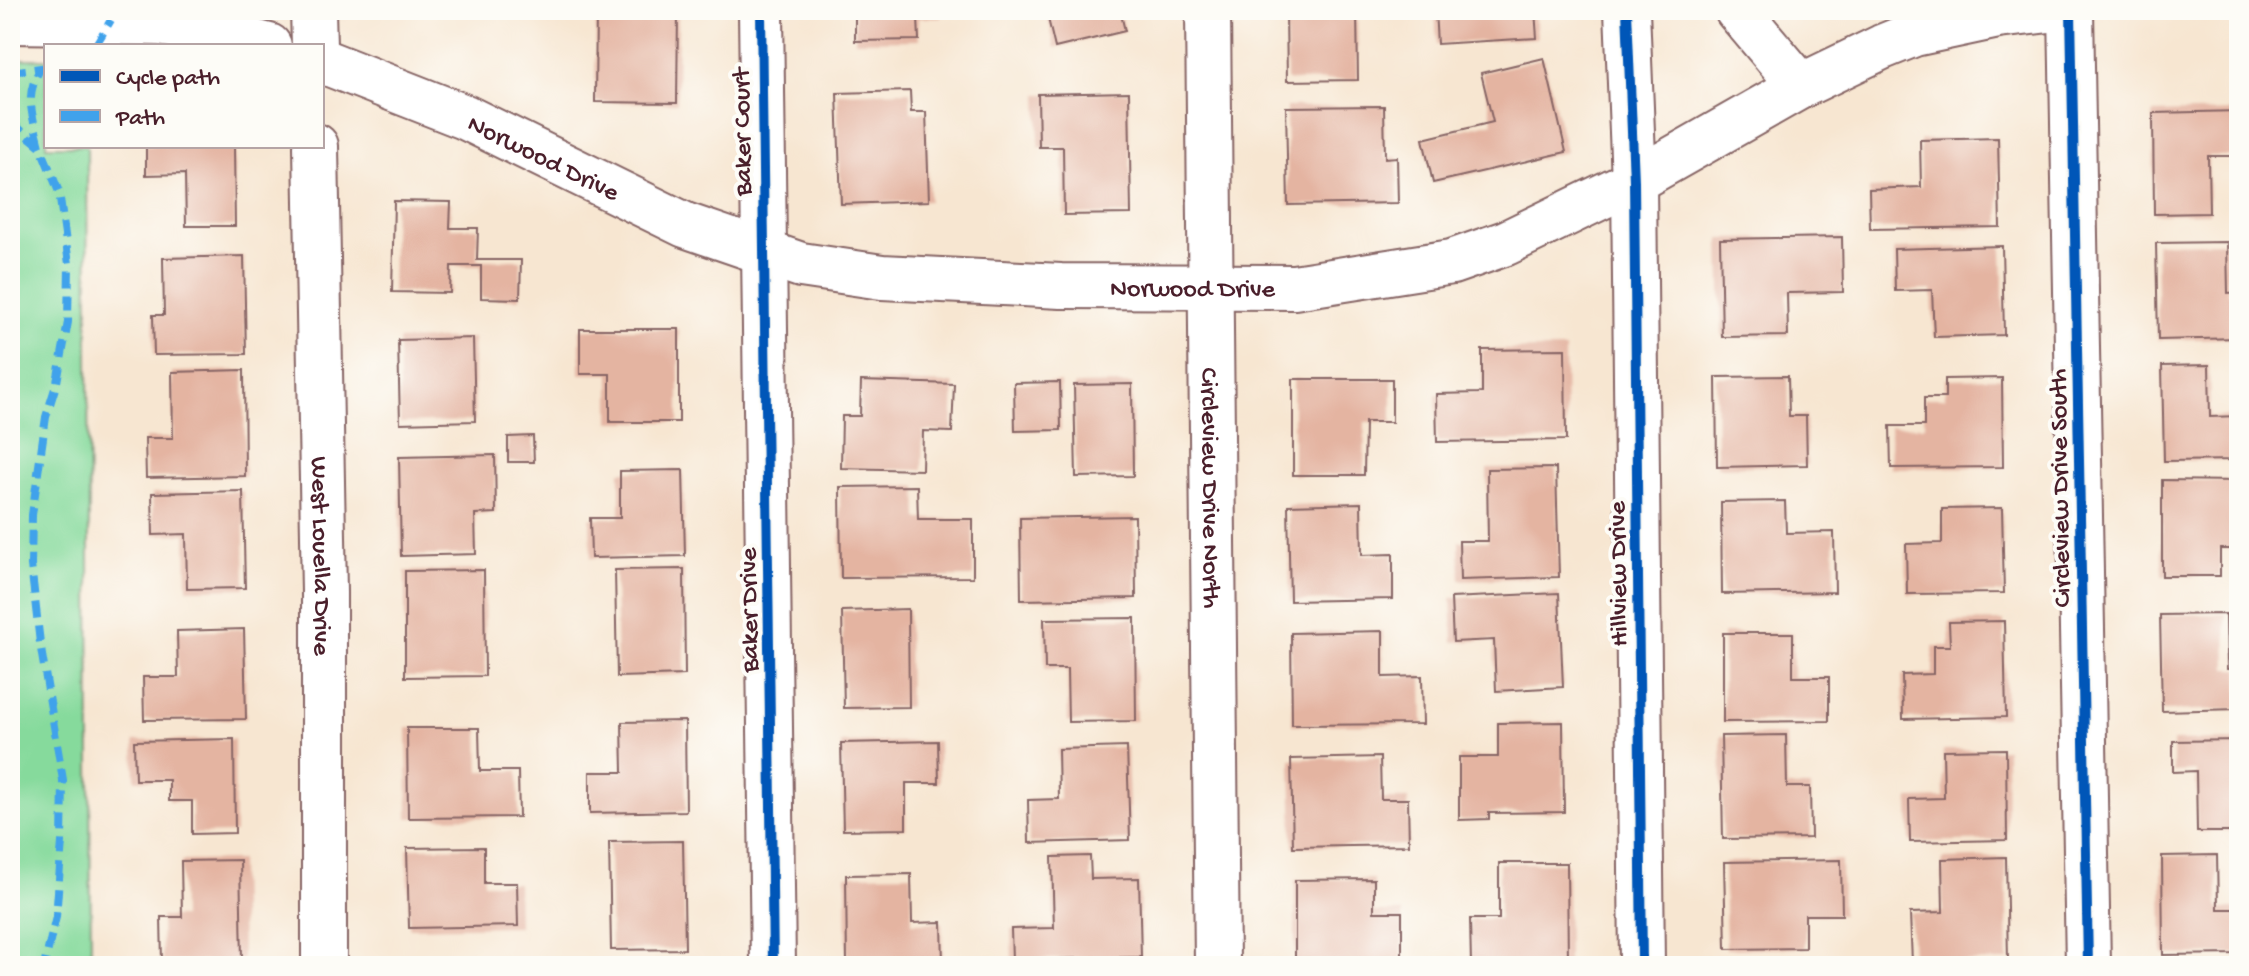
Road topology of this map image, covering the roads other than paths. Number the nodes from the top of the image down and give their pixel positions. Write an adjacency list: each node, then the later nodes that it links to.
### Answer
1 (313, 10): 10 (street)
2 (761, 10): 15 (street, Baker Court)
3 (1208, 10): 16 (street, Circleview Drive North)
4 (1627, 10): 14 (street, Hillview Drive)
5 (1737, 10): 12 (street)
6 (2049, 10): 12 (street, Norwood Drive)
7 (2071, 10): 21 (street, Circleview Drive South)
8 (10, 21): 9 (street)
9 (261, 44)
10 (314, 44)
11 (324, 62): 15 (street, Norwood Drive)
12 (1801, 86): 14 (street, Norwood Drive)
13 (316, 148): 17 (street, West Louella Drive)
14 (1634, 181): 16 (street, Norwood Drive); 20 (street, Hillview Drive)
15 (765, 254): 16 (street, Norwood Drive); 18 (street, Baker Drive)
16 (1211, 288): 19 (street, Circleview Drive North)
17 (324, 966)
18 (773, 966)
19 (1217, 966)
20 (1642, 966)
21 (2088, 966)

